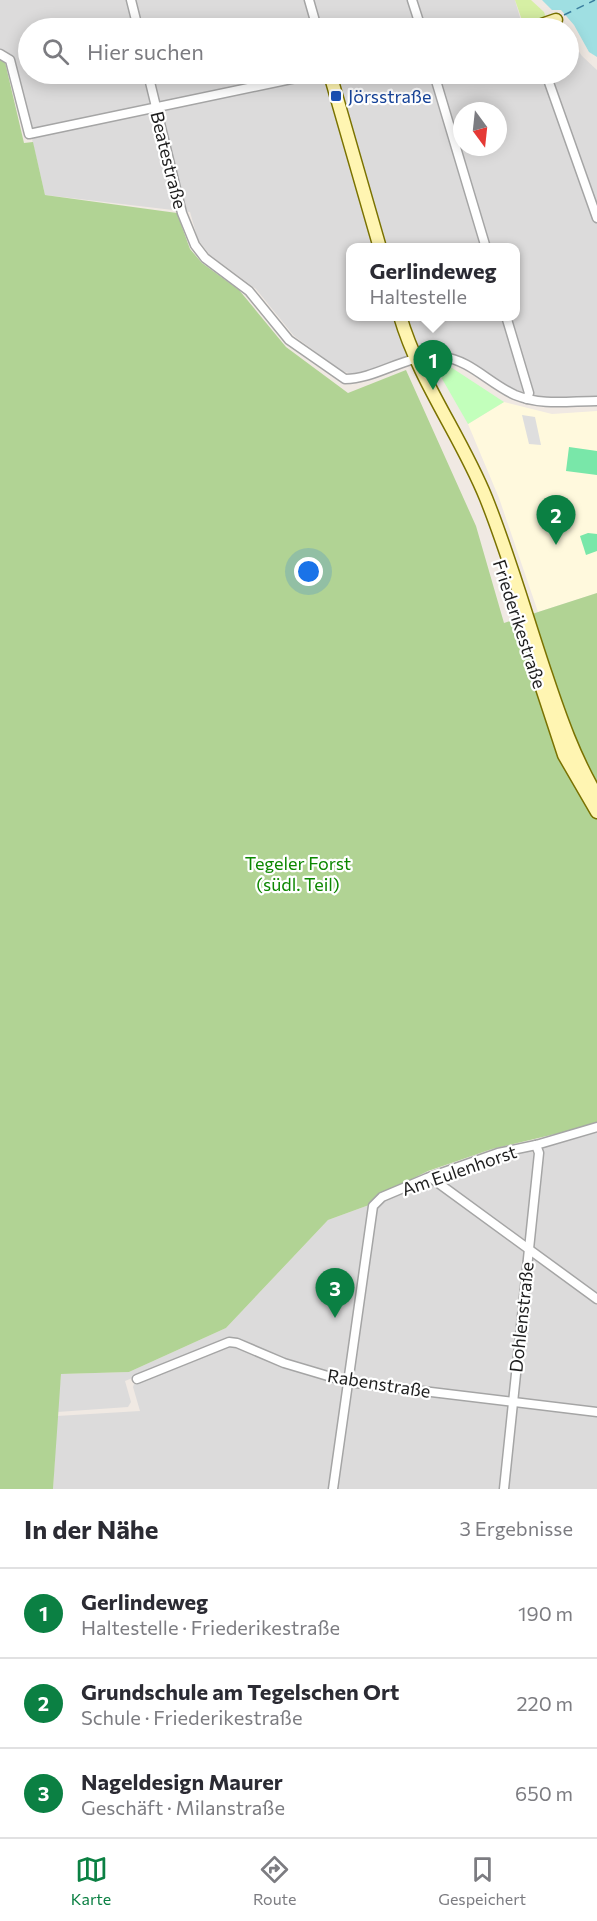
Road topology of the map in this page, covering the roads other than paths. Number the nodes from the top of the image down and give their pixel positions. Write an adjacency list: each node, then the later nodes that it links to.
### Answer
1 (131, 0): 4 (street)
2 (309, 0): 5 (street)
3 (412, 0): 6 (street)
4 (136, 18)
5 (314, 18)
6 (418, 18)
7 (0, 54): 13 (street)
8 (150, 84): 13 (street, Beatestraße)
9 (265, 84): 13 (street)
10 (333, 84): 15 (street)
11 (437, 84): 16 (street)
12 (550, 84): 14 (street)
13 (156, 106): 19 (street, Beatestraße)
14 (597, 218)
15 (379, 243)
16 (485, 243)
17 (402, 321): 19 (street, Friederikestraße)
18 (507, 321): 20 (street)
19 (417, 359): 20 (street); 22 (street, Friederikestraße)
20 (527, 399): 21 (street)
21 (597, 401)
22 (453, 432): 23 (street, Friederikestraße); 24 (street, Friederikestraße)
23 (597, 796)
24 (597, 812)
25 (597, 1127): 26 (street, Am Eulenhorst)
26 (536, 1145): 27 (street, Am Eulenhorst); 28 (street, Dohlenstraße)
27 (430, 1177): 28 (street); 31 (street, Am Eulenhorst)
28 (528, 1248): 29 (street); 32 (street, Dohlenstraße)
29 (597, 1299)
30 (137, 1379): 31 (street, Rabenstraße)
31 (348, 1382): 32 (street, Rabenstraße); 34 (street)
32 (513, 1401): 33 (street, Rabenstraße); 35 (street, Dohlenstraße)
33 (597, 1412)
34 (333, 1489)
35 (504, 1489)

